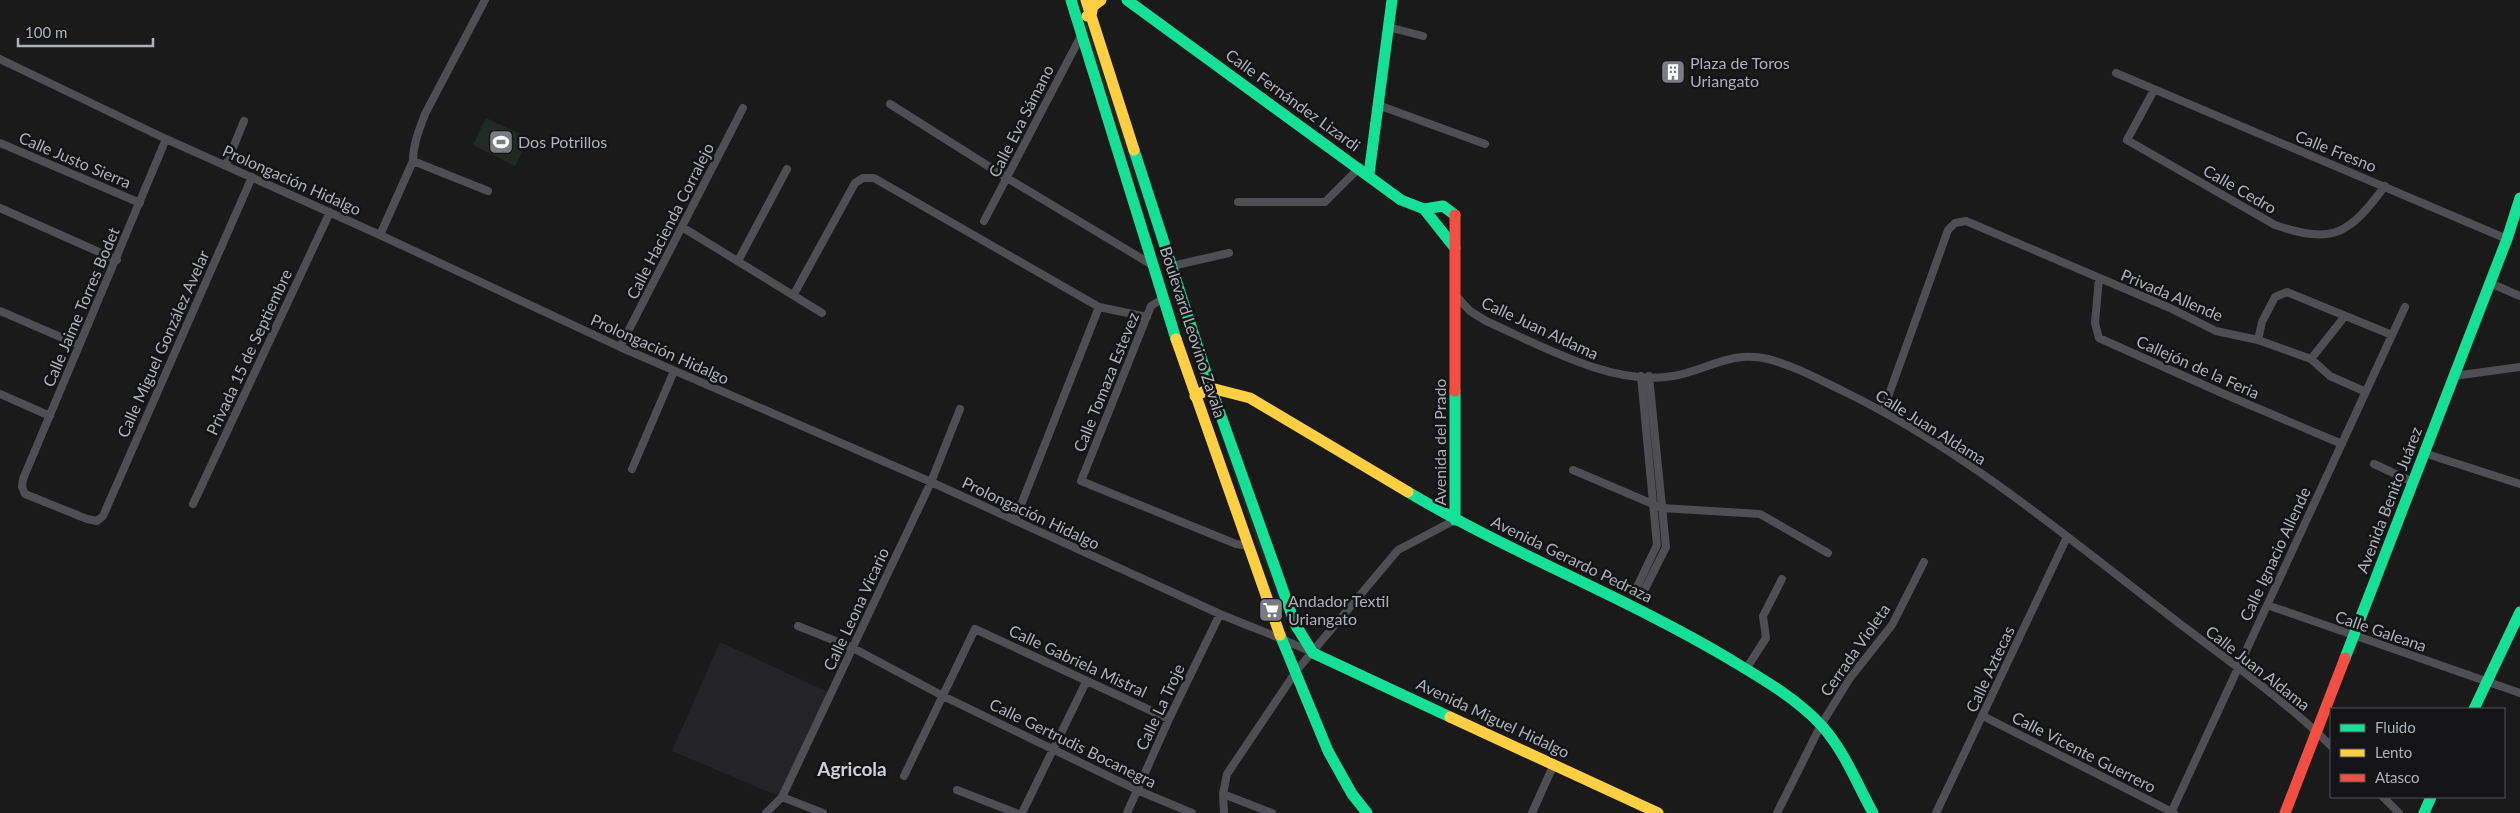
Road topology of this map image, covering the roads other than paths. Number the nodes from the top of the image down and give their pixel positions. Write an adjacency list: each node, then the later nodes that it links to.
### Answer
1 (485, 0): 22 (street)
2 (1071, 0): 8 (street, Boulevard Leovino Zavala)
3 (1086, 0): 7 (street, Boulevard Leovino Zavala)
4 (1101, 0): 7 (street)
5 (1127, 0): 25 (street, Calle Fernández Lizardi)
6 (1392, 0): 9 (street)
7 (1091, 15): 8 (street); 46 (street, Boulevard Leovino Zavala)
8 (1078, 20): 10 (street, Boulevard Leovino Zavala)
9 (1388, 27): 11 (street); 16 (street)
10 (1082, 34): 27 (street, Calle Eva Sámano); 45 (street, Boulevard Leovino Zavala)
11 (1424, 36)
12 (0, 59): 19 (street, Prolongación Hidalgo)
13 (2116, 73): 14 (street, Calle Fresno)
14 (2154, 90): 28 (street, Calle Fresno); 28 (street, Calle Cedro)
15 (890, 104): 27 (street)
16 (1378, 105): 21 (street); 25 (street)
17 (743, 108): 38 (street, Calle Hacienda Corralejo)
18 (244, 121): 23 (street)
19 (166, 139): 23 (street, Prolongación Hidalgo); 32 (street, Calle Jaime Torres Bodet)
20 (0, 143): 32 (street, Calle Justo Sierra)
21 (1485, 144)
22 (413, 161): 29 (street); 39 (street)
23 (226, 165): 26 (street, Prolongación Hidalgo)
24 (787, 169): 44 (street)
25 (1364, 171): 31 (street); 35 (street, Calle Fernández Lizardi)
26 (252, 177): 36 (street, Prolongación Hidalgo); 83 (street, Calle Miguel González Avelar)
27 (1007, 178): 37 (street, Calle Eva Sámano); 45 (street)
28 (2385, 186): 40 (street, Calle Fresno)
29 (488, 192)
30 (2520, 198): 40 (street, Avenida Benito Juárez)
31 (1238, 202)
32 (140, 203): 43 (street, Calle Jaime Torres Bodet)
33 (1447, 206): 35 (street, Calle Fernández Lizardi); 41 (street, Avenida del Prado)
34 (0, 208): 43 (street)
35 (1424, 209): 41 (street)
36 (330, 212): 39 (street, Prolongación Hidalgo); 85 (street, Privada 15 de Septiembre)
37 (984, 221)
38 (682, 227): 44 (street); 62 (street, Calle Hacienda Corralejo)
39 (380, 235): 62 (street, Prolongación Hidalgo)
40 (2507, 239): 48 (street, Avenida Benito Juárez)
41 (1455, 248): 50 (street, Avenida del Prado)
42 (1229, 253): 46 (street)
43 (116, 260): 61 (street, Calle Jaime Torres Bodet)
44 (738, 261): 49 (street)
45 (1154, 266): 52 (street, Boulevard Leovino Zavala)
46 (1172, 266): 68 (street, Boulevard Leovino Zavala)
47 (2098, 278): 60 (street, Privada Allende); 73 (street, Privada Allende); 75 (street, Callejón de la Feria)
48 (2490, 284): 51 (street); 67 (street, Avenida Benito Juárez)
49 (794, 294): 53 (street); 56 (street)
50 (1456, 296): 66 (street, Calle Juan Aldama); 88 (street, Avenida del Prado)
51 (2520, 296)
52 (1162, 299): 58 (street, Calle Tomaza Estevez); 71 (street, Boulevard Leovino Zavala)
53 (1099, 307): 58 (street); 87 (street)
54 (2405, 307): 59 (street, Calle Ignacio Allende)
55 (0, 312): 61 (street)
56 (822, 313)
57 (2345, 316): 59 (street); 60 (street); 63 (street)
58 (1147, 317): 92 (street, Calle Tomaza Estevez)
59 (2392, 335): 69 (street, Calle Ignacio Allende)
60 (2258, 340): 63 (street, Privada Allende)
61 (79, 345): 74 (street, Calle Jaime Torres Bodet)
62 (620, 346): 65 (street, Prolongación Hidalgo)
63 (2311, 359): 69 (street, Privada Allende)
64 (2520, 367): 67 (street)
65 (674, 371): 78 (street); 80 (street, Prolongación Hidalgo)
66 (1645, 376): 73 (street, Calle Juan Aldama); 84 (street); 86 (street)
67 (2454, 376): 76 (street, Avenida Benito Juárez)
68 (1211, 388): 71 (street); 88 (street, Avenida Gerardo Pedraza); 89 (street, Boulevard Leovino Zavala)
69 (2366, 392): 75 (street, Calle Ignacio Allende)
70 (0, 394): 74 (street)
71 (1195, 396): 90 (street, Boulevard Leovino Zavala)
72 (960, 409): 80 (street, Calle Leona Vicario)
73 (1883, 411): 91 (street, Calle Juan Aldama)
74 (50, 416): 83 (street, Calle Jaime Torres Bodet)
75 (2342, 444): 96 (street, Calle Ignacio Allende)
76 (2424, 453): 81 (street, Avenida Benito Juárez); 82 (street)
77 (2374, 464): 81 (street)
78 (632, 469)
79 (1573, 470): 84 (street)
80 (931, 482): 87 (street, Prolongación Hidalgo); 102 (street, Calle Leona Vicario)
81 (2413, 482): 100 (street, Avenida Benito Juárez)
82 (2520, 484)
83 (22, 487)
84 (1653, 503): 86 (street); 86 (street)
85 (193, 504)
86 (1662, 508): 93 (street)
87 (1014, 520): 98 (street, Prolongación Hidalgo)
88 (1456, 520): 103 (street, Avenida del Prado); 104 (street, Avenida Gerardo Pedraza)
89 (1258, 522): 90 (street); 103 (street, Boulevard Leovino Zavala)
90 (1242, 528): 92 (street, Boulevard Leovino Zavala)
91 (2068, 537): 105 (street, Calle Juan Aldama); 112 (street, Calle Aztecas)
92 (1249, 546): 101 (street, Boulevard Leovino Zavala)
93 (1828, 553)
94 (1924, 562): 114 (street, Cerrada Violeta)
95 (1782, 579): 104 (street)
96 (2267, 605): 100 (street, Calle Galeana); 105 (street, Calle Ignacio Allende)
97 (2520, 612): 108 (street)
98 (1220, 614): 101 (street, Prolongación Hidalgo); 113 (street, Calle La Troje)
99 (798, 626): 102 (street, Calle Gertrudis Bocanegra)
100 (2354, 636): 108 (street, Calle Galeana); 115 (street, Avenida Benito Juárez)
101 (1281, 637): 103 (street, Prolongación Hidalgo); 106 (street, Boulevard Leovino Zavala)
102 (853, 648): 110 (street, Calle Gertrudis Bocanegra); 123 (street, Calle Leona Vicario)
103 (1314, 652): 106 (street, Avenida del Prado); 118 (street, Avenida Miguel Hidalgo)
104 (1746, 669): 114 (street, Avenida Gerardo Pedraza)
105 (2238, 669): 115 (street, Calle Juan Aldama); 140 (street, Calle Ignacio Allende)
106 (1297, 670): 122 (street, Avenida del Prado); 134 (street, Boulevard Leovino Zavala)
107 (1086, 682): 110 (street, Calle Gabriela Mistral); 113 (street, Calle Gabriela Mistral); 117 (street)
108 (2487, 682): 109 (street, Calle Galeana); 111 (street)
109 (2520, 693)
110 (943, 696): 117 (street, Calle Gertrudis Bocanegra); 119 (street)
111 (2474, 708)
112 (1983, 716): 139 (street, Calle Aztecas); 140 (street, Calle Vicente Guerrero)
113 (1168, 719): 121 (street, Calle La Troje)
114 (1821, 726): 137 (street, Cerrada Violeta); 138 (street, Avenida Gerardo Pedraza)
115 (2317, 732): 116 (street, Calle Juan Aldama); 141 (street, Avenida Benito Juárez)
116 (2330, 745)
117 (1054, 748): 121 (street, Calle Gertrudis Bocanegra); 129 (street)
118 (1554, 764): 135 (street); 136 (street, Avenida Miguel Hidalgo)
119 (904, 776)
120 (958, 790): 128 (street)
121 (1137, 790): 130 (street, Calle La Troje); 131 (street, Calle Gertrudis Bocanegra)
122 (1222, 794): 132 (street, Avenida del Prado); 133 (street)
123 (782, 797): 126 (street, Calle Leona Vicario); 127 (street)
124 (2383, 798): 142 (street)
125 (2432, 798): 143 (street)
126 (766, 813)
127 (823, 813)
128 (1016, 813)
129 (1022, 813)
130 (1127, 813)
131 (1192, 813)
132 (1224, 813)
133 (1272, 813)
134 (1367, 813)
135 (1532, 813)
136 (1658, 813)
137 (1777, 813)
138 (1873, 813)
139 (1936, 813)
140 (2172, 813)
141 (2285, 813)
142 (2399, 813)
143 (2424, 813)

